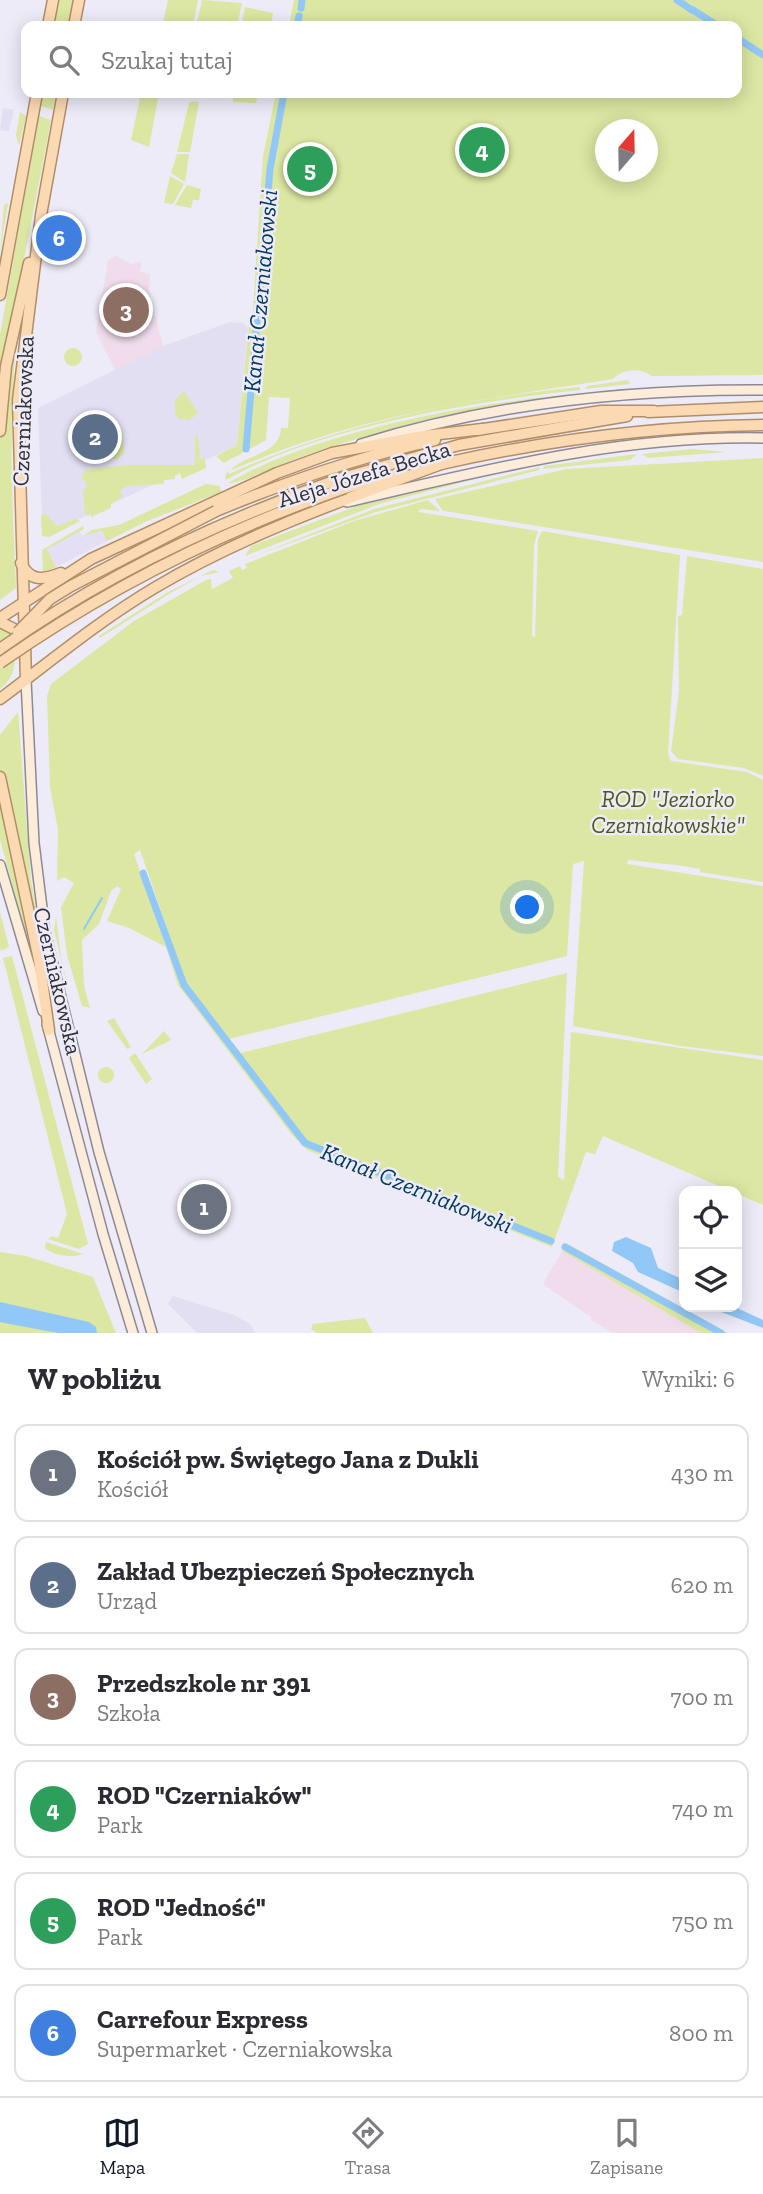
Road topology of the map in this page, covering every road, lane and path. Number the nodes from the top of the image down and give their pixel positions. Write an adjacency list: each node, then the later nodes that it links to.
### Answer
1 (53, 0): 3 (main road)
2 (79, 0): 4 (main road)
3 (49, 21)
4 (75, 21)
5 (36, 98): 8 (main road)
6 (62, 98): 7 (main road, Czerniakowska)
7 (41, 215): 12 (main road); 20 (main road, Czerniakowska)
8 (0, 296)
9 (763, 390): 17 (main road, Aleja Józefa Becka)
10 (763, 407): 11 (main road, Aleja Józefa Becka)
11 (654, 411): 14 (main road); 24 (main road, Aleja Józefa Becka, bridge)
12 (1, 425): 15 (main road)
13 (763, 425): 18 (main road, Aleja Józefa Becka)
14 (483, 429): 17 (main road); 26 (main road, bridge)
15 (0, 431)
16 (763, 438): 19 (main road, Aleja Józefa Becka)
17 (332, 453): 21 (main road, Aleja Józefa Becka)
18 (444, 463): 19 (main road); 26 (main road, Aleja Józefa Becka, bridge)
19 (328, 507): 27 (main road, Aleja Józefa Becka)
20 (21, 563): 21 (main road); 22 (main road, Czerniakowska)
21 (74, 568): 22 (main road, Aleja Józefa Becka)
22 (23, 602): 23 (main road, Aleja Józefa Becka); 25 (main road, Czerniakowska)
23 (0, 620): 25 (main road)
24 (0, 649)
25 (25, 649): 27 (main road, Czerniakowska)
26 (0, 665)
27 (26, 680): 28 (main road, Aleja Józefa Becka); 33 (main road, Czerniakowska)
28 (0, 699)
29 (0, 777): 31 (main road)
30 (0, 865): 31 (main road, Czerniakowska)
31 (49, 1030): 32 (main road, Czerniakowska)
32 (133, 1333)
33 (152, 1333)

